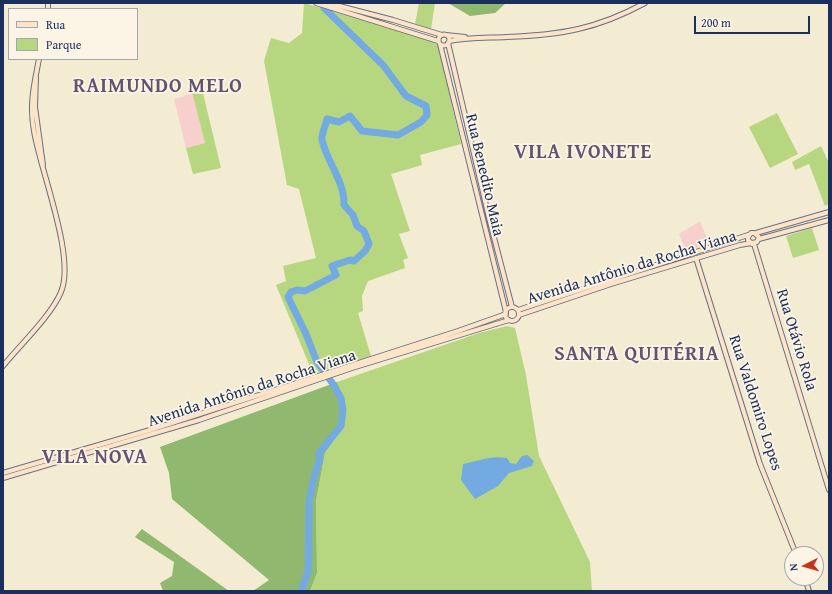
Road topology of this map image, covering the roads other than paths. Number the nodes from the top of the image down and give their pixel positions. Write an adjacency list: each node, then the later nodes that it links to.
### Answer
1 (316, 3): 4 (street)
2 (328, 3): 4 (street)
3 (645, 3): 6 (street)
4 (338, 8): 5 (street); 7 (street)
5 (444, 35): 6 (street); 7 (street); 8 (street, Rua Benedito Maia)
6 (467, 37): 8 (street)
7 (439, 42): 8 (street); 19 (street, Rua Benedito Maia)
8 (448, 42): 17 (street, Rua Benedito Maia)
9 (39, 60): 22 (street)
10 (829, 212): 12 (street, Avenida Antônio da Rocha Viana)
11 (829, 220): 14 (street, Avenida Antônio da Rocha Viana)
12 (756, 233): 13 (street); 14 (street)
13 (748, 235): 15 (street); 18 (street, Avenida Antônio da Rocha Viana)
14 (759, 239): 15 (street)
15 (753, 244): 16 (street, Avenida Antônio da Rocha Viana); 27 (street, Rua Otávio Rola)
16 (696, 258): 20 (street, Avenida Antônio da Rocha Viana); 28 (street, Rua Valdomiro Lopes)
17 (512, 308): 18 (street); 19 (street)
18 (518, 310): 20 (street)
19 (506, 313): 21 (street); 23 (street, Avenida Antônio da Rocha Viana)
20 (519, 315): 21 (street)
21 (508, 320): 23 (street, Avenida Antônio da Rocha Viana)
22 (3, 366)
23 (352, 366): 24 (street, Avenida Antônio da Rocha Viana)
24 (322, 376): 25 (street, Avenida Antônio da Rocha Viana); 26 (street, Avenida Antônio da Rocha Viana)
25 (3, 473)
26 (3, 478)
27 (829, 490)
28 (793, 546)

